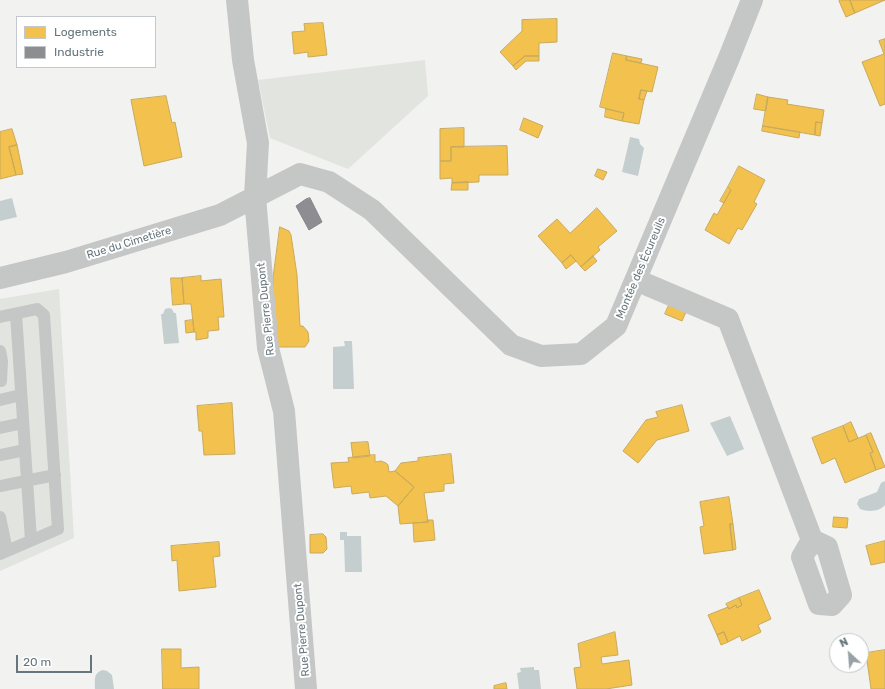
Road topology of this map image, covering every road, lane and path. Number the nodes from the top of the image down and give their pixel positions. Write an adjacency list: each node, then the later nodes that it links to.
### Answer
1 (237, 0): 3 (street, Rue Pierre Dupont)
2 (752, 0): 5 (street, Montée des Écureuils)
3 (255, 198): 4 (street, Rue du Cimetière); 5 (street, Montée des Écureuils); 24 (street, Rue Pierre Dupont)
4 (0, 278)
5 (636, 280): 22 (street)
6 (16, 314): 7 (lane); 8 (lane); 17 (lane)
7 (0, 317)
8 (18, 345): 9 (lane); 11 (lane)
9 (0, 349): 10 (lane)
10 (1, 381)
11 (21, 395): 12 (lane); 13 (lane)
12 (0, 400)
13 (23, 423): 14 (lane); 15 (lane)
14 (0, 428)
15 (25, 450): 16 (lane); 18 (lane)
16 (0, 455)
17 (55, 475): 18 (lane); 21 (lane)
18 (27, 480): 19 (lane); 21 (lane)
19 (0, 486)
20 (0, 517): 23 (lane)
21 (31, 540): 23 (lane)
22 (812, 540)
23 (4, 552)
24 (306, 689)

